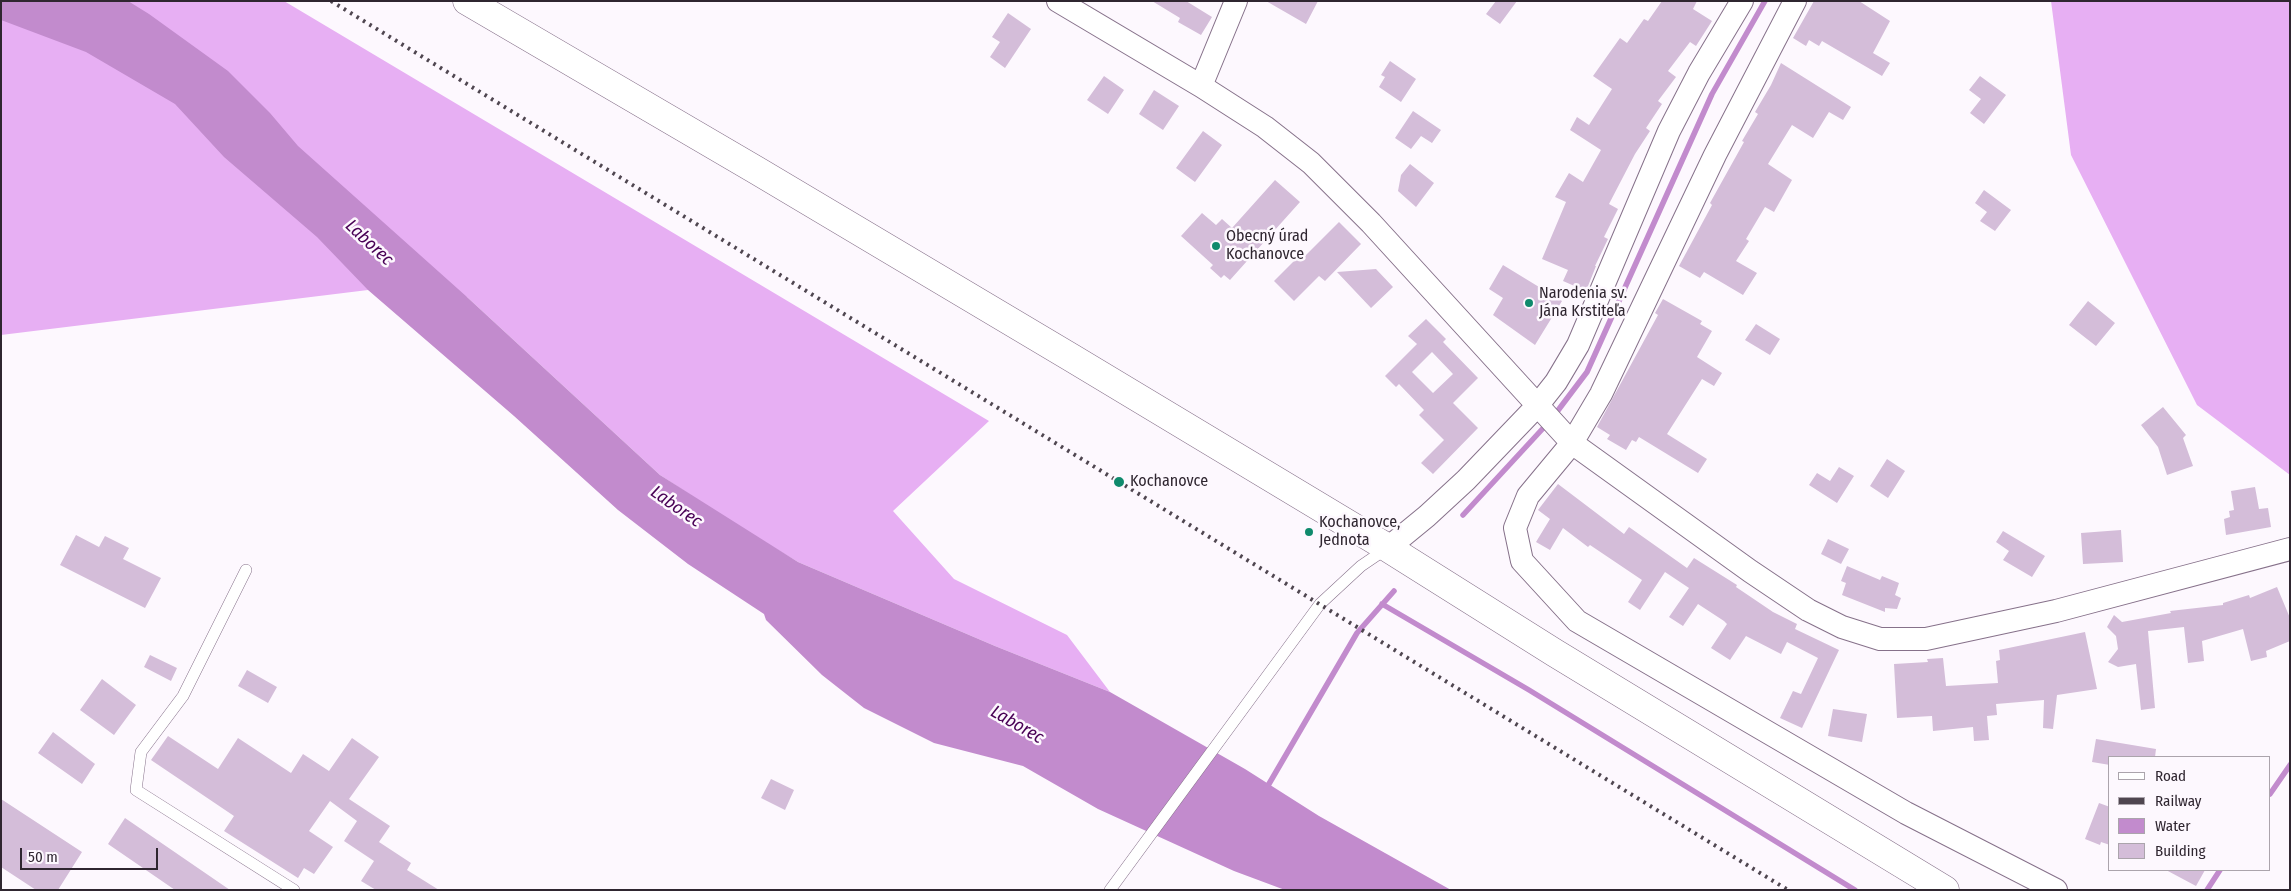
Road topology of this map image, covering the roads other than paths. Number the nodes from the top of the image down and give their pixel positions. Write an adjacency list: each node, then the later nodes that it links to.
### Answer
1 (467, 1): 8 (main road)
2 (1058, 1): 6 (street)
3 (1236, 1): 6 (street)
4 (1742, 1): 7 (street)
5 (1795, 1): 7 (street)
6 (1201, 86): 7 (street)
7 (1553, 423): 8 (street); 9 (street); 14 (street)
8 (1388, 548): 12 (lane); 13 (main road)
9 (2290, 549)
10 (246, 570): 11 (lane)
11 (294, 890)
12 (1110, 890)
13 (1945, 890)
14 (2056, 890)

